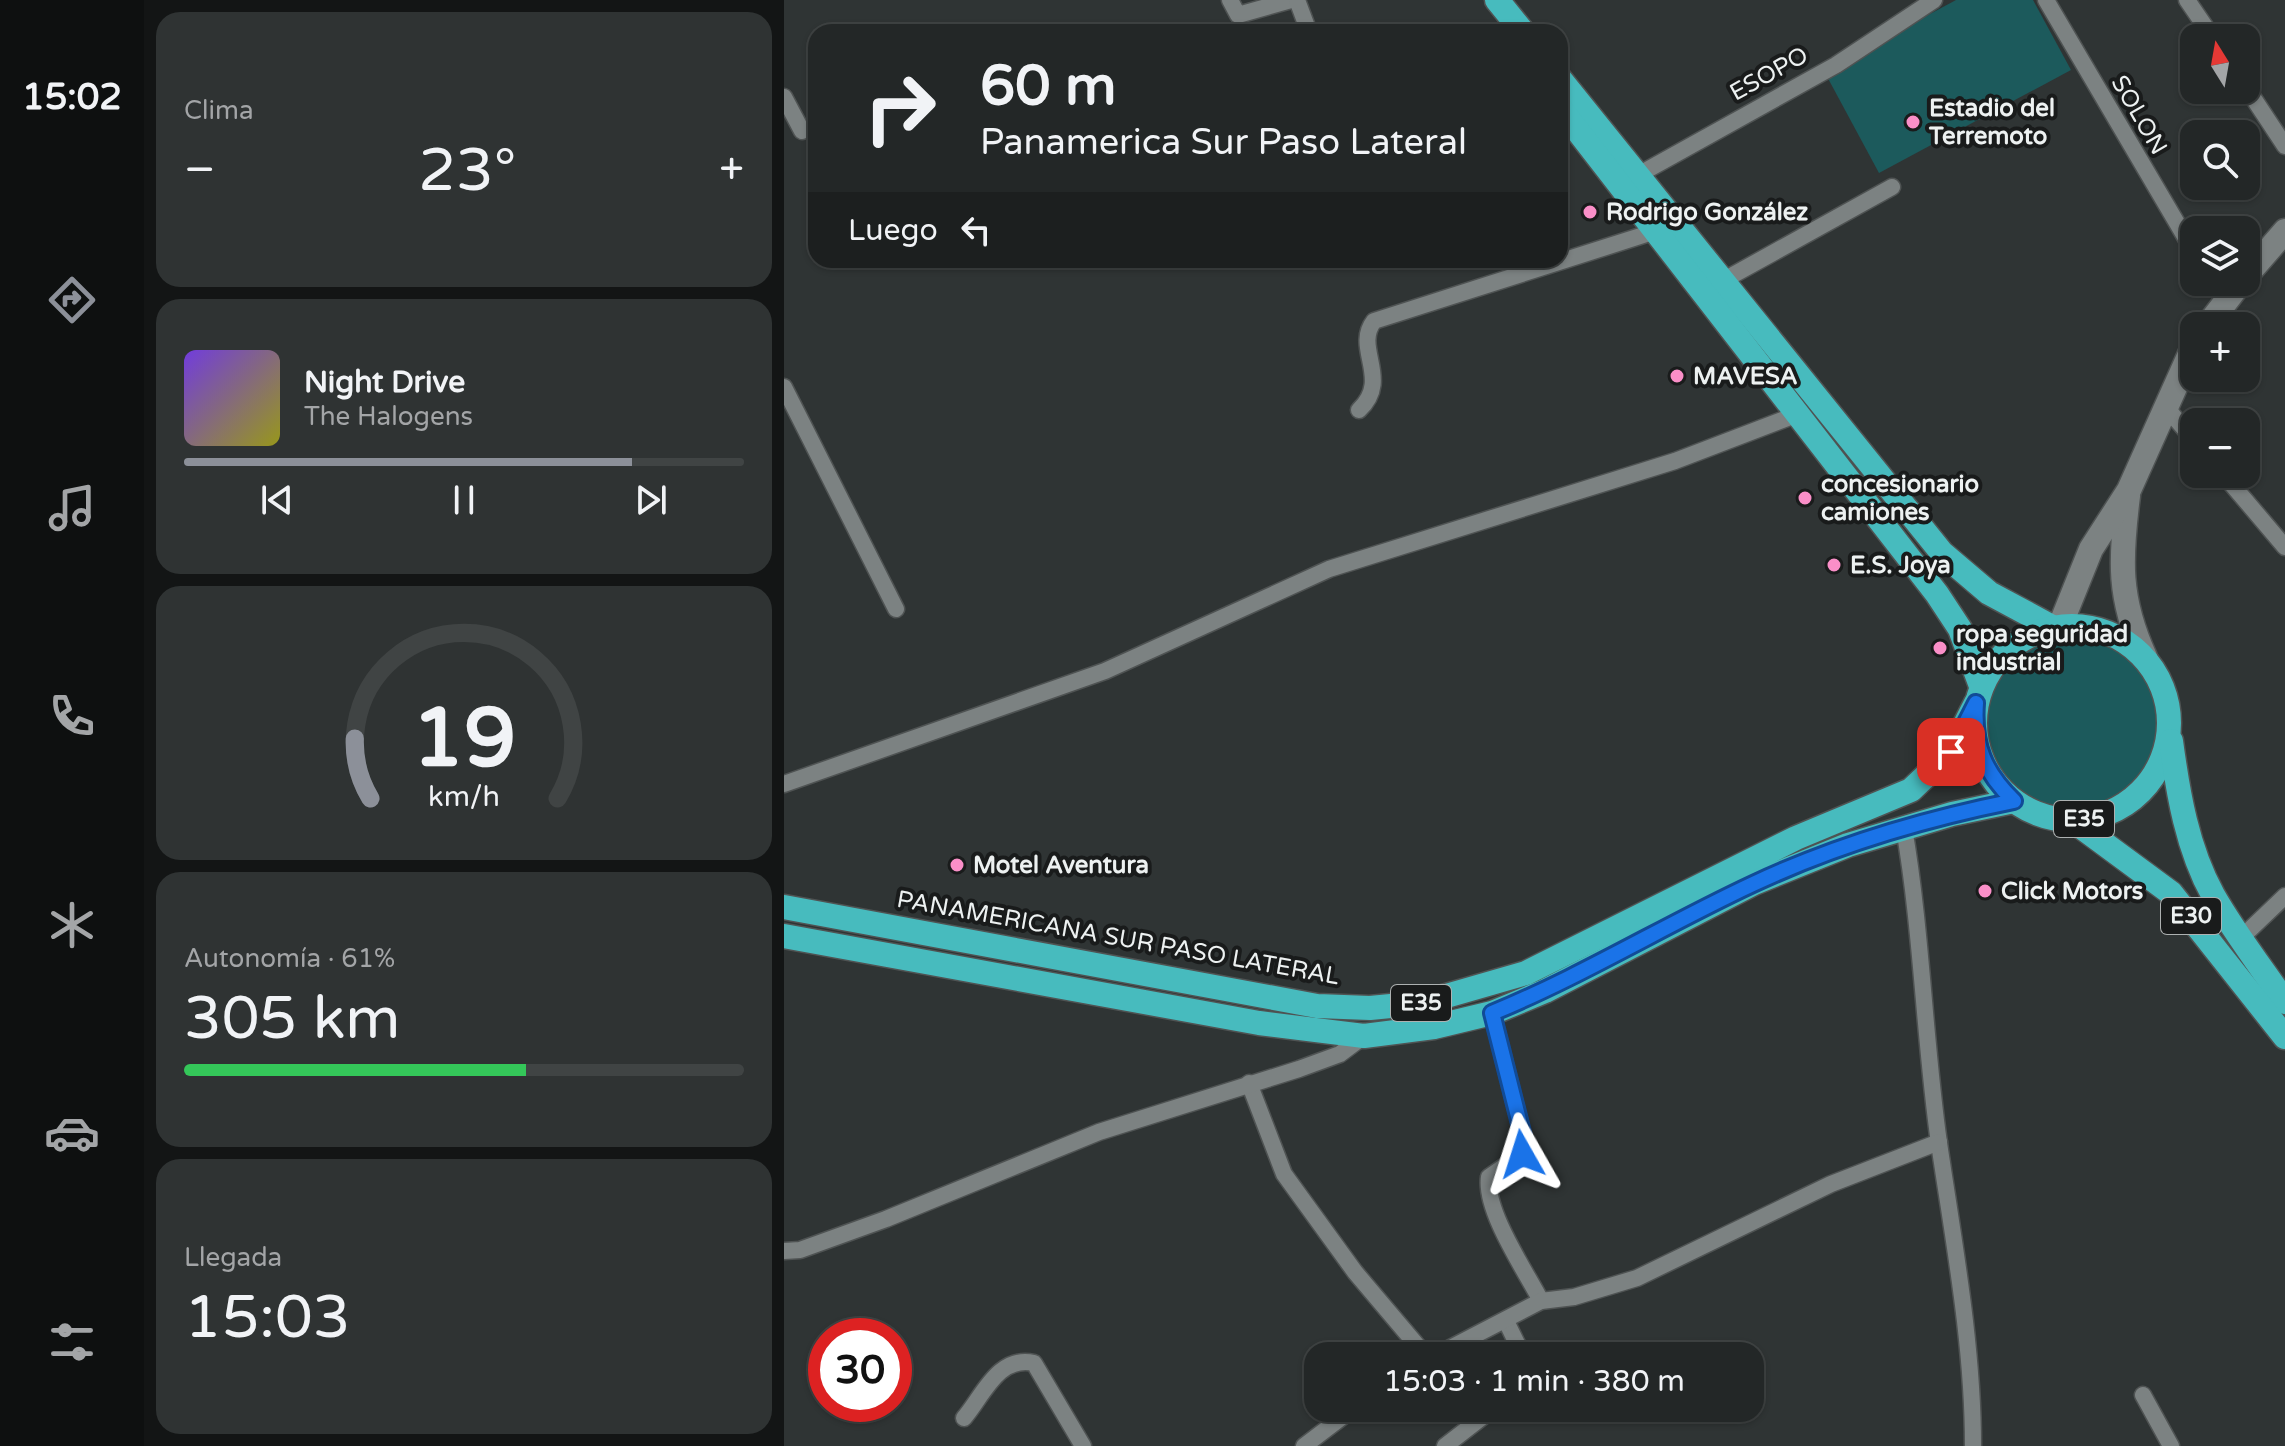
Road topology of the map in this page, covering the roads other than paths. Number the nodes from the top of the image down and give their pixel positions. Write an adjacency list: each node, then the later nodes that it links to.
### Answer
1 (1230, 0): 2 (street)
2 (1294, 0): 8 (street)
3 (1476, 0): 9 (highway)
4 (1497, 0): 10 (highway)
5 (2046, 0): 21 (street, SOLON)
6 (2187, 0): 11 (street)
7 (1922, 2): 18 (street, ESOPO)
8 (1305, 24)
9 (1495, 24)
10 (1516, 24)
11 (2203, 24)
12 (1568, 89): 18 (highway, E35)
13 (784, 97): 16 (street)
14 (2257, 104): 17 (street)
15 (1568, 118): 20 (highway, E35)
16 (802, 131)
17 (2285, 146)
18 (1638, 175): 26 (highway, E35)
19 (1892, 187): 26 (street)
20 (1656, 231): 23 (street); 31 (highway, E35)
21 (2180, 231)
22 (2285, 231): 24 (main road)
23 (1568, 259)
24 (2260, 260)
25 (1540, 268): 30 (street)
26 (1724, 280): 37 (highway, E35)
27 (2180, 373): 29 (main road)
28 (784, 387): 36 (street)
29 (2164, 405): 32 (street); 34 (main road)
30 (1359, 410)
31 (1798, 414): 39 (highway, E35); 41 (street)
32 (2180, 424)
33 (2235, 488): 35 (street)
34 (2129, 490): 37 (main road); 38 (main road)
35 (2285, 547)
36 (896, 609)
37 (2057, 627): 38 (highway, E35); 39 (highway, E35)
38 (2145, 657): 40 (highway, E35)
39 (1978, 695): 42 (highway, E35); 46 (highway, PANAMERICANA SUR PASO LATERAL / E35)
40 (2170, 734): 43 (highway, E35); 48 (highway, E30)
41 (784, 784)
42 (2014, 801): 43 (highway, E35); 44 (highway, E35)
43 (2072, 820): 52 (highway, E30)
44 (1904, 828): 50 (highway, E35); 54 (street)
45 (2285, 896): 48 (street)
46 (784, 907)
47 (784, 936): 51 (highway, E35)
48 (2241, 938): 49 (highway, E30)
49 (2285, 1002)
50 (1492, 1013): 51 (highway, E35); 56 (street)
51 (1364, 1036): 53 (street)
52 (2285, 1037)
53 (1249, 1083): 55 (street); 58 (street)
54 (1939, 1142): 56 (street); 68 (street)
55 (784, 1251)
56 (1541, 1301): 57 (street)
57 (1506, 1321): 59 (street); 60 (street)
58 (1414, 1342)
59 (1463, 1342)
60 (1516, 1342)
61 (2143, 1395): 69 (street)
62 (964, 1418): 65 (street)
63 (1336, 1422): 66 (street)
64 (1476, 1422): 67 (street)
65 (1083, 1446)
66 (1304, 1446)
67 (1445, 1446)
68 (1973, 1446)
69 (2171, 1446)

